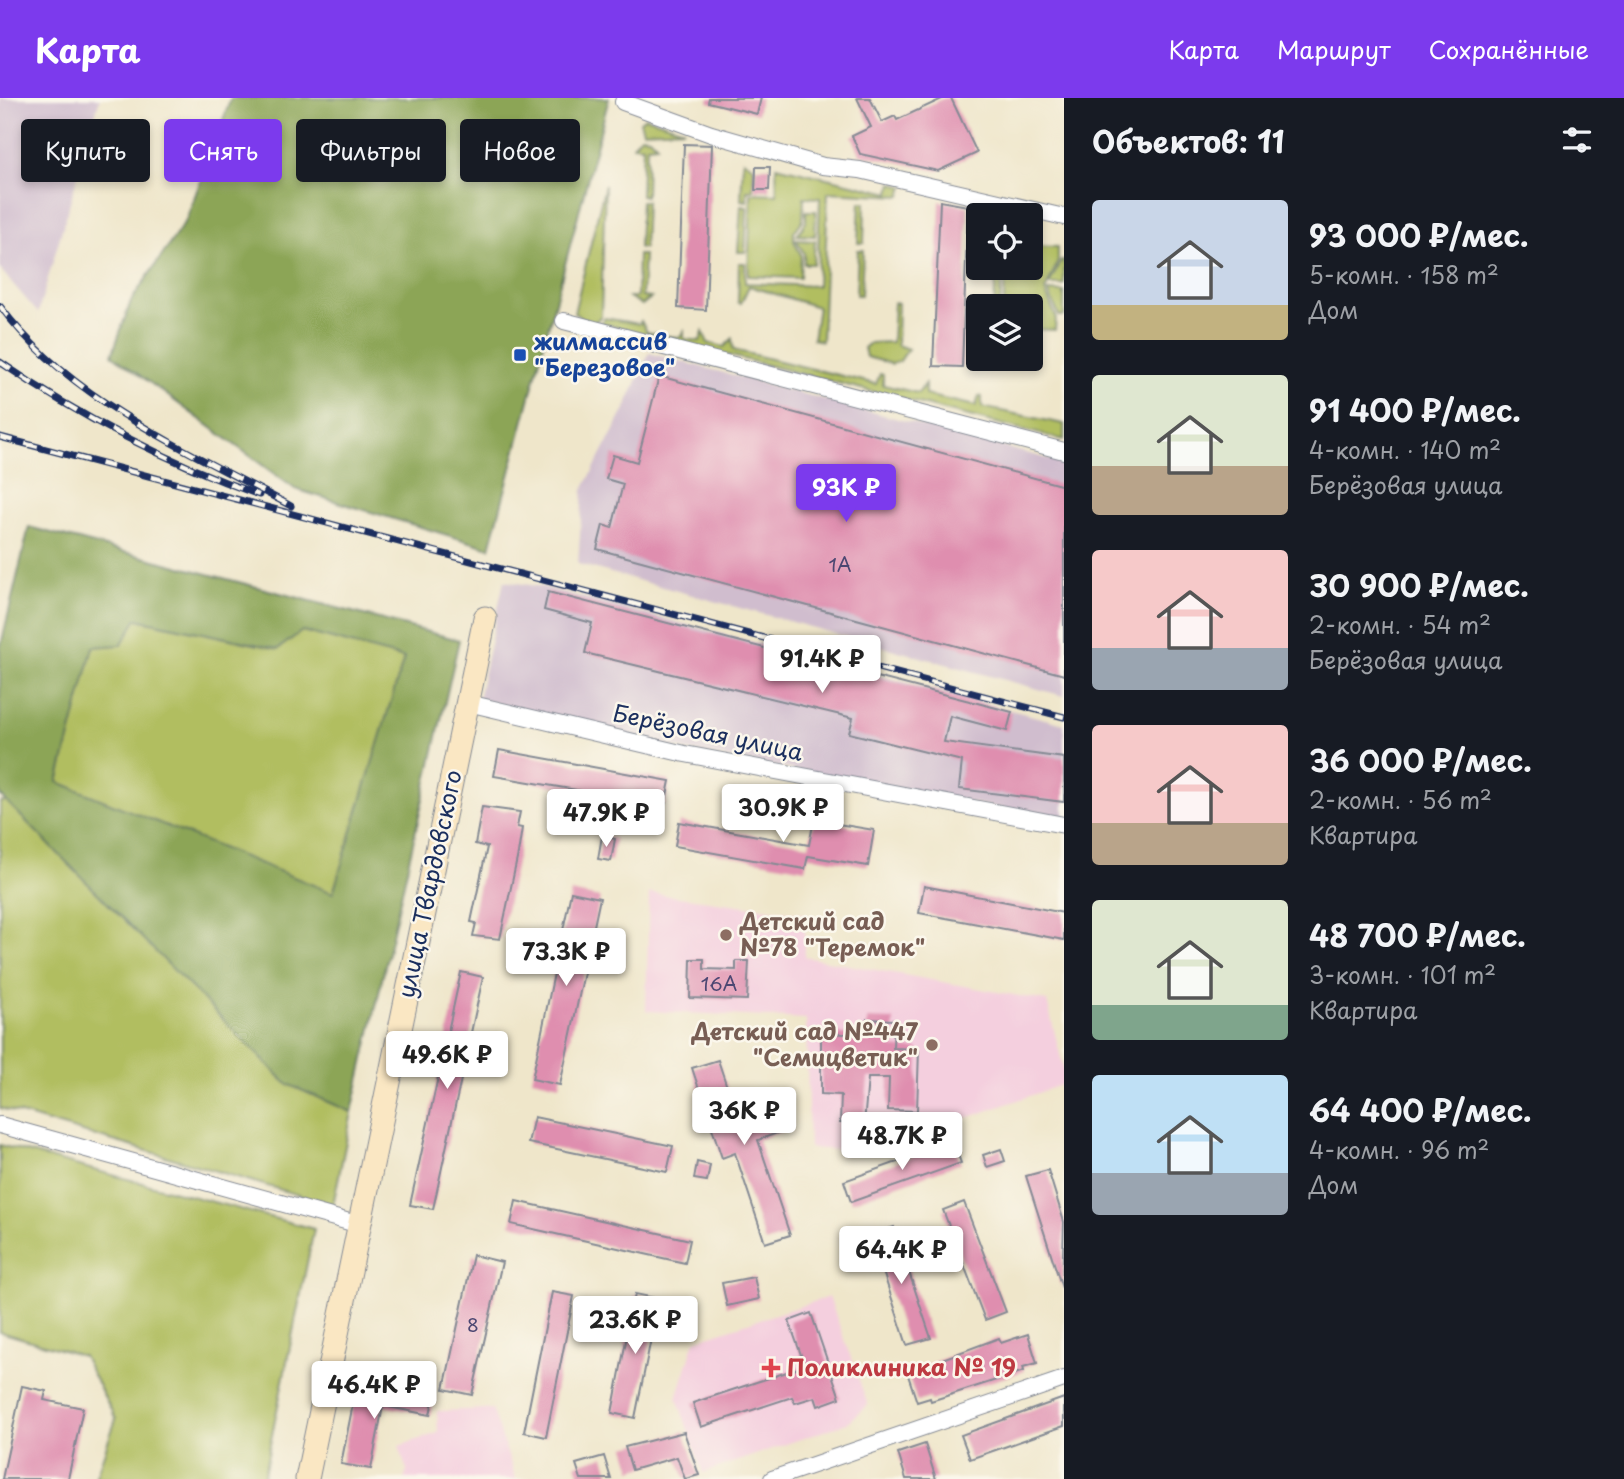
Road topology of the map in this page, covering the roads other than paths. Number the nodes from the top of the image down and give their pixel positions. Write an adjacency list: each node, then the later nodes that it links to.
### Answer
1 (623, 102): 2 (street)
2 (1064, 217)
3 (564, 321): 4 (street)
4 (1064, 450)
5 (485, 618): 6 (street, улица Твардовского)
6 (468, 703): 7 (street, Берёзовая улица); 9 (street, улица Твардовского)
7 (1064, 825)
8 (0, 1125): 9 (street)
9 (360, 1225): 11 (street, улица Твардовского)
10 (1064, 1379): 12 (street)
11 (307, 1479)
12 (772, 1479)

